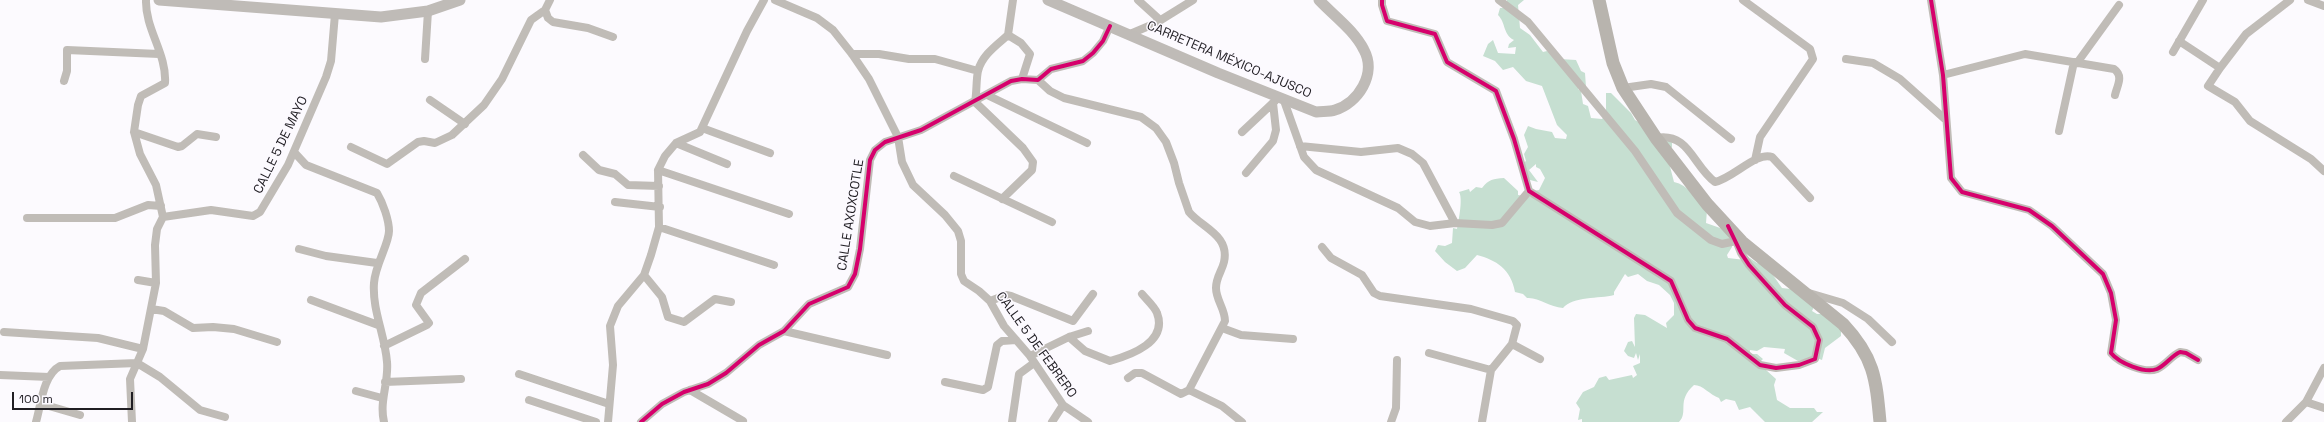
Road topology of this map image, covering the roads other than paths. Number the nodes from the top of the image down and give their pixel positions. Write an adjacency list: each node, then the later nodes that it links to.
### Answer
1 (146, 0): 32 (street)
2 (159, 0): 24 (main road)
3 (460, 0): 23 (main road)
4 (550, 0): 22 (street)
5 (764, 0): 51 (street)
6 (775, 0): 33 (street, CALLE 5 DE FEBRERO)
7 (1013, 0): 28 (street)
8 (1048, 0): 26 (main road, CARRETERA MÉXICO-AJUSCO)
9 (1138, 0): 25 (street)
10 (1193, 0): 25 (street)
11 (1319, 0): 46 (main road, CARRETERA MÉXICO-AJUSCO)
12 (1382, 0): 73 (street)
13 (1499, 0): 86 (street)
14 (1599, 0): 43 (main road)
15 (1743, 0): 66 (street)
16 (1931, 0): 39 (street)
17 (2203, 0): 30 (street)
18 (2290, 0): 37 (street)
19 (2308, 0): 21 (street)
20 (2119, 5): 36 (street)
21 (2324, 6)
22 (545, 10): 29 (street); 50 (street)
23 (428, 11): 24 (main road); 34 (street)
24 (335, 14): 63 (street, CALLE 5 DE MAYO)
25 (1160, 20): 27 (street)
26 (1110, 26): 27 (main road, CARRETERA MÉXICO-AJUSCO); 41 (street)
27 (1130, 34): 46 (main road, CARRETERA MÉXICO-AJUSCO)
28 (1008, 35): 38 (street); 40 (street)
29 (613, 37)
30 (2179, 41): 31 (street); 37 (street)
31 (2173, 52)
32 (159, 54): 42 (street); 53 (street)
33 (852, 54): 38 (street); 56 (street, CALLE 5 DE FEBRERO)
34 (425, 59)
35 (1846, 59): 49 (street)
36 (2075, 62): 39 (street); 45 (street); 52 (street)
37 (2220, 68): 69 (street)
38 (978, 71): 48 (street)
39 (1943, 75): 49 (street)
40 (1022, 79): 41 (street, CALLE AXOXCOTLE); 44 (street, CALLE AXOXCOTLE)
41 (1038, 80): 103 (street)
42 (64, 81)
43 (1623, 88): 57 (main road); 58 (street)
44 (986, 95): 48 (street, CALLE AXOXCOTLE); 60 (street)
45 (2114, 96)
46 (1278, 99): 54 (street); 61 (street); 70 (street)
47 (430, 100): 50 (street)
48 (975, 102): 56 (street, CALLE AXOXCOTLE); 75 (street)
49 (1946, 120): 120 (street)
50 (465, 124): 62 (street)
51 (702, 128): 59 (street); 64 (street)
52 (2059, 131)
53 (134, 132): 55 (street); 77 (street)
54 (1242, 132)
55 (216, 137)
56 (898, 137): 99 (street, CALLE 5 DE FEBRERO); 104 (street, CALLE AXOXCOTLE)
57 (1656, 138): 66 (street); 84 (main road)
58 (1731, 139)
59 (676, 143): 67 (street); 68 (street)
60 (1087, 143)
61 (1300, 146): 83 (street); 83 (street)
62 (351, 147)
63 (294, 152): 80 (street, CALLE 5 DE MAYO); 90 (street)
64 (770, 153)
65 (583, 156): 72 (street)
66 (1755, 160): 74 (street)
67 (727, 164)
68 (658, 170): 72 (street); 79 (street)
69 (2324, 171)
70 (1246, 173)
71 (954, 176): 75 (street)
72 (659, 186): 78 (street)
73 (1529, 191): 83 (street); 86 (street)
74 (1810, 198)
75 (1002, 199): 82 (street)
76 (615, 202): 78 (street)
77 (161, 206): 80 (street); 81 (street)
78 (660, 207): 85 (street)
79 (789, 214)
80 (164, 217): 94 (street)
81 (27, 218)
82 (1052, 222)
83 (1455, 223)
84 (1728, 226): 86 (street); 95 (main road)
85 (659, 227): 91 (street); 92 (street)
86 (1736, 241)
87 (1322, 247): 112 (street)
88 (299, 249): 90 (street)
89 (466, 259): 113 (street)
90 (377, 263): 102 (street)
91 (774, 265)
92 (644, 275): 100 (street); 138 (street)
93 (138, 280): 94 (street)
94 (156, 283): 101 (street)
95 (1801, 291): 111 (street); 156 (main road)
96 (1094, 294): 99 (street)
97 (1142, 294): 107 (street)
98 (311, 300): 102 (street)
99 (990, 301): 109 (street, CALLE 5 DE FEBRERO)
100 (731, 302)
101 (151, 309): 110 (street); 114 (street)
102 (378, 325): 113 (street)
103 (1222, 328): 108 (street); 132 (street)
104 (784, 331): 116 (street); 131 (street, CALLE AXOXCOTLE)
105 (1088, 331): 107 (street)
106 (4, 332): 114 (street)
107 (1069, 337): 118 (street)
108 (1293, 339)
109 (1016, 340): 118 (street, CALLE 5 DE FEBRERO); 130 (street)
110 (277, 342)
111 (1892, 342)
112 (1512, 344): 117 (street); 123 (street)
113 (384, 346): 129 (street)
114 (143, 348): 121 (street)
115 (1428, 353): 123 (street)
116 (887, 355)
117 (1540, 359)
118 (1032, 360): 139 (street, CALLE 5 DE FEBRERO); 150 (street)
119 (1397, 360): 154 (street)
120 (2198, 360)
121 (136, 363): 126 (street); 142 (street); 145 (street)
122 (2324, 368): 136 (street)
123 (1491, 370): 155 (street)
124 (519, 374): 138 (street)
125 (0, 375): 126 (street)
126 (49, 377): 137 (street)
127 (1128, 378): 132 (street)
128 (461, 379): 129 (street)
129 (385, 382): 134 (street)
130 (945, 382)
131 (690, 390): 143 (street); 149 (street, CALLE AXOXCOTLE)
132 (1189, 390): 153 (street)
133 (356, 392): 134 (street)
134 (382, 398): 146 (street)
135 (528, 400): 147 (street)
136 (2306, 402): 140 (street); 157 (street)
137 (42, 404): 141 (street); 144 (street)
138 (609, 404): 148 (street)
139 (1063, 405): 151 (street); 152 (street, CALLE 5 DE FEBRERO)
140 (2324, 408)
141 (80, 415)
142 (225, 417)
143 (743, 421)
144 (36, 422)
145 (132, 422)
146 (384, 422)
147 (596, 422)
148 (608, 422)
149 (641, 422)
150 (1012, 422)
151 (1052, 422)
152 (1088, 422)
153 (1242, 422)
154 (1391, 422)
155 (1482, 422)
156 (1880, 422)
157 (2286, 422)

